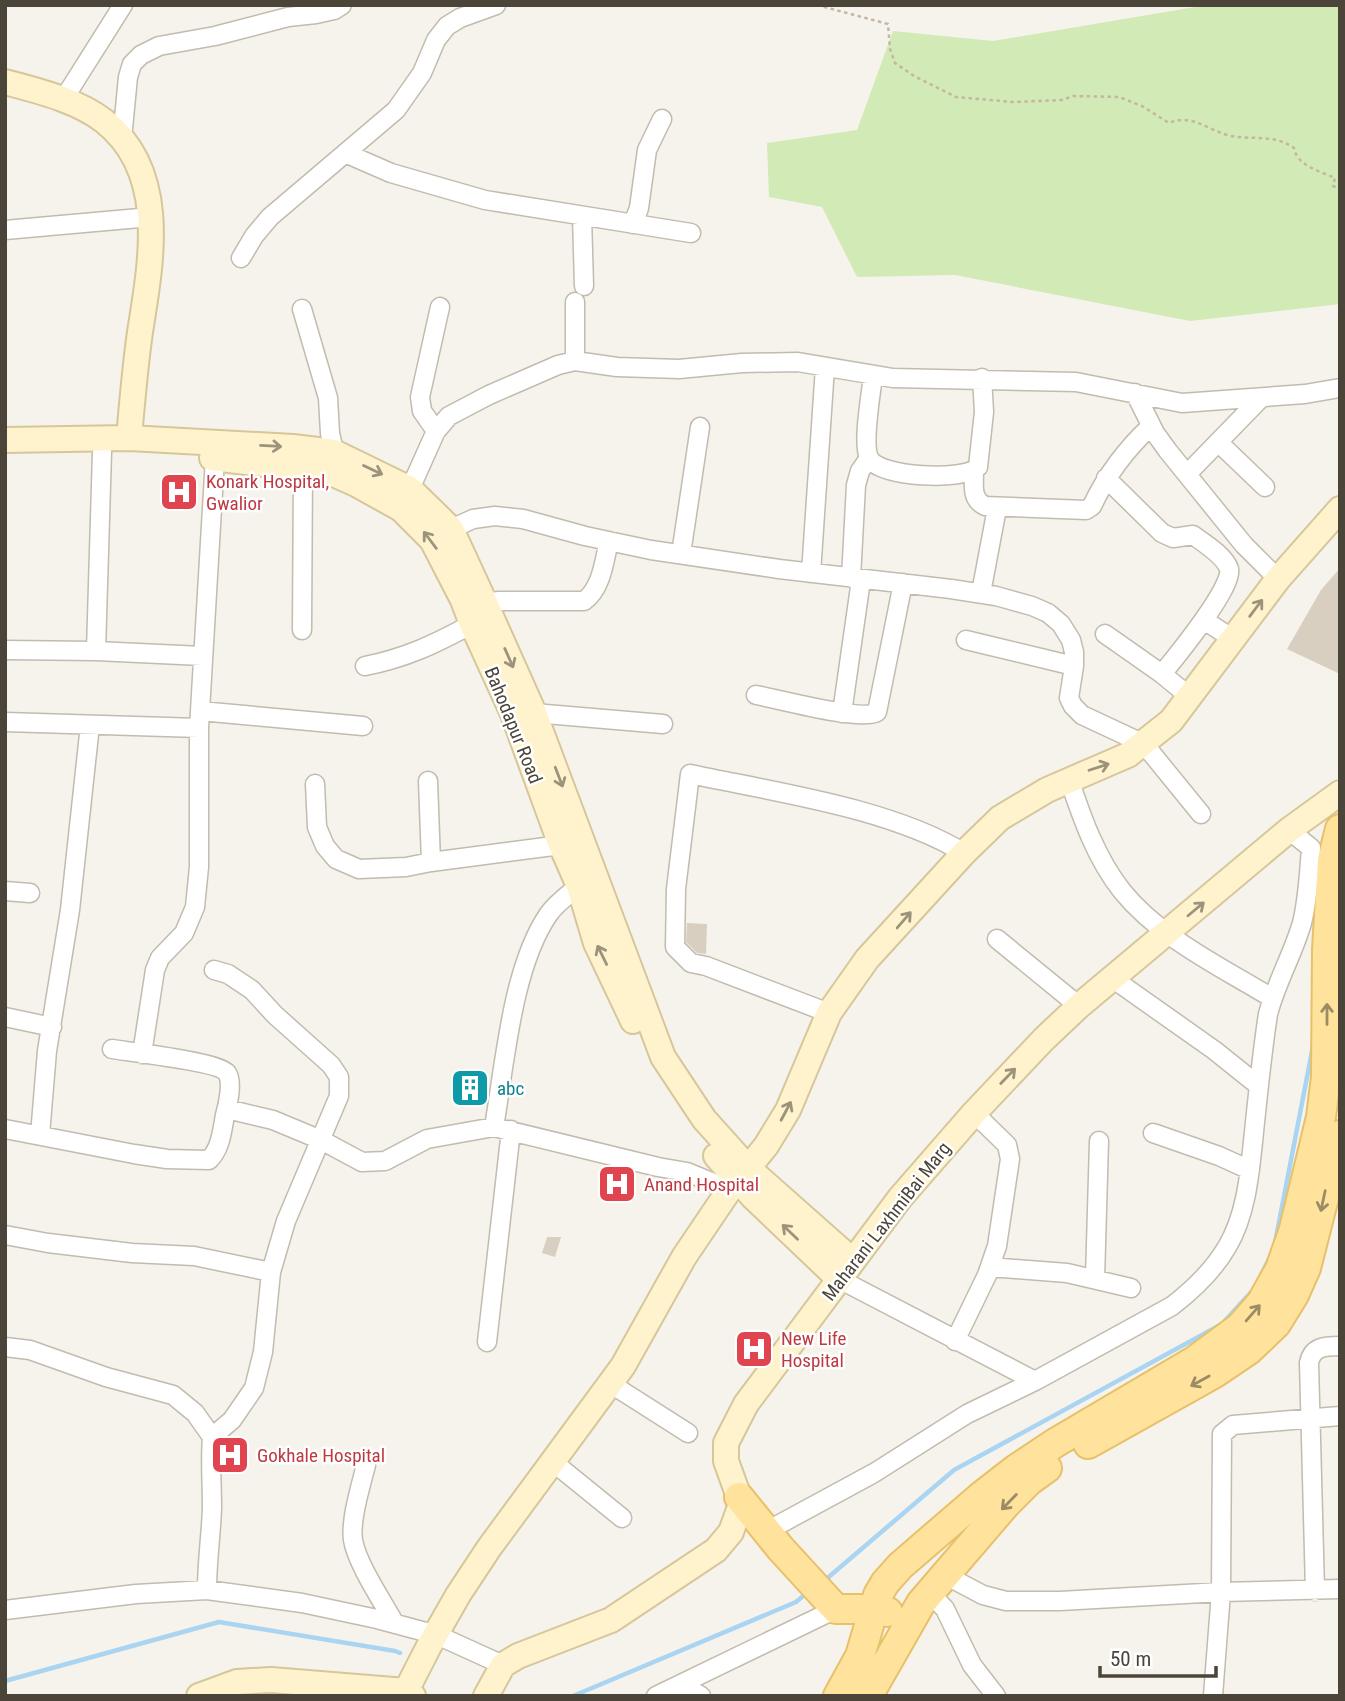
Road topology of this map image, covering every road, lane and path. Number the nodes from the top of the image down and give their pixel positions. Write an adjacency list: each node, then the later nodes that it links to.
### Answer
1 (123, 5): 6 (street)
2 (342, 5): 8 (street)
3 (496, 5): 9 (street)
4 (817, 5): 10 (path)
5 (5, 82): 6 (main road)
6 (63, 100): 8 (main road)
7 (662, 119): 13 (street)
8 (122, 139): 12 (main road)
9 (345, 153): 11 (street); 16 (street)
10 (1340, 189)
11 (582, 216): 13 (street); 19 (street)
12 (152, 217): 14 (street); 29 (main road)
13 (633, 224): 15 (street)
14 (5, 230)
15 (691, 233)
16 (241, 257)
17 (440, 307): 28 (street)
18 (302, 309): 34 (street)
19 (575, 361): 20 (street); 28 (street)
20 (825, 367): 21 (street); 48 (street)
21 (873, 376): 22 (street); 36 (street)
22 (982, 378): 24 (street); 38 (street)
23 (1340, 388): 25 (street)
24 (1135, 393): 25 (street); 26 (street)
25 (1261, 398): 31 (street)
26 (1151, 426): 39 (street); 40 (street)
27 (700, 427): 47 (street)
28 (436, 431): 42 (street)
29 (129, 438): 30 (main road); 34 (main road, one-way to 34)
30 (5, 440)
31 (1218, 442): 39 (street); 41 (street)
32 (102, 452): 33 (main road, Bahodapur Road); 35 (main road, Bahodapur Road); 61 (street)
33 (5, 453)
34 (334, 453): 42 (main road, one-way to 42)
35 (215, 458): 37 (main road, Bahodapur Road); 62 (street)
36 (869, 458): 38 (street); 49 (street)
37 (303, 468): 55 (main road, Bahodapur Road, one-way to 37); 56 (street)
38 (974, 472): 43 (street)
39 (1188, 473): 50 (street)
40 (1106, 478): 43 (street); 54 (street)
41 (1265, 487)
42 (410, 489): 45 (main road)
43 (997, 508): 52 (street)
44 (1340, 509): 50 (main road)
45 (451, 529): 46 (street); 53 (main road)
46 (609, 541): 47 (street); 53 (street)
47 (681, 554): 48 (street)
48 (811, 573): 49 (street)
49 (856, 579): 51 (street); 69 (street)
50 (1278, 579): 58 (main road, one-way to 50)
51 (903, 583): 52 (street); 69 (street)
52 (981, 593): 64 (street)
53 (485, 603): 68 (main road, one-way to 68)
54 (1204, 620): 58 (street); 65 (street)
55 (472, 624): 63 (street); 83 (main road, Bahodapur Road)
56 (302, 630)
57 (1105, 634): 65 (street)
58 (1233, 639): 67 (main road)
59 (966, 640): 64 (street)
60 (5, 650): 61 (street)
61 (96, 650): 62 (street)
62 (202, 656): 70 (street)
63 (365, 666)
64 (1073, 666): 75 (street)
65 (1162, 674): 67 (street)
66 (756, 695): 69 (street)
67 (1190, 697): 75 (main road)
68 (534, 713): 72 (street); 111 (main road, one-way to 111)
69 (842, 713)
70 (200, 720): 73 (street); 74 (street); 99 (street)
71 (5, 722): 73 (street)
72 (663, 724)
73 (90, 725): 97 (street)
74 (363, 726)
75 (1144, 744): 76 (main road, one-way to 75); 80 (street)
76 (1069, 779): 84 (main road); 89 (street)
77 (428, 781): 85 (street)
78 (315, 783): 85 (street)
79 (1340, 793): 82 (main road, Maharani LaxhmiBai Marg)
80 (1201, 814)
81 (1340, 829): 107 (main road, one-way to 81)
82 (1289, 830): 89 (main road, Maharani LaxhmiBai Marg, one-way to 82); 93 (street)
83 (561, 845): 85 (street); 86 (main road, Bahodapur Road)
84 (964, 853): 95 (main road, one-way to 84); 95 (street)
85 (430, 862)
86 (579, 886): 103 (street); 111 (main road, Bahodapur Road, one-way to 86)
87 (5, 891): 88 (street)
88 (30, 893)
89 (1166, 933): 92 (main road, Maharani LaxhmiBai Marg); 93 (street)
90 (997, 939): 94 (street)
91 (214, 970): 108 (street)
92 (1112, 978): 94 (main road, Maharani LaxhmiBai Marg); 100 (street)
93 (1272, 998): 100 (street)
94 (1079, 1006): 102 (main road, Maharani LaxhmiBai Marg, one-way to 94)
95 (829, 1013): 111 (main road, one-way to 95)
96 (5, 1017): 97 (street)
97 (52, 1027): 106 (street)
98 (112, 1049): 99 (street)
99 (142, 1054): 101 (street)
100 (1259, 1086): 110 (street)
101 (227, 1108): 106 (street); 108 (street)
102 (974, 1113): 113 (street); 114 (main road, Maharani LaxhmiBai Marg)
103 (502, 1128): 108 (street); 111 (street); 119 (street)
104 (5, 1129): 106 (street)
105 (1153, 1133): 110 (street)
106 (40, 1135)
107 (1335, 1137): 133 (main road, one-way to 107); 139 (main road, one-way to 139)
108 (321, 1140): 115 (street)
109 (1099, 1141): 116 (street)
110 (1250, 1170): 122 (street)
111 (738, 1179): 114 (main road); 123 (main road)
112 (5, 1235): 115 (street)
113 (990, 1267): 116 (street); 118 (street)
114 (846, 1270): 118 (street); 130 (main road, Maharani LaxhmiBai Marg)
115 (271, 1272): 127 (street)
116 (1095, 1279): 117 (street)
117 (1130, 1288)
118 (955, 1341): 122 (street)
119 (487, 1342)
120 (1340, 1346): 125 (street)
121 (5, 1347): 127 (street)
122 (1035, 1381): 132 (street)
123 (611, 1384): 126 (street); 128 (main road)
124 (1340, 1416): 125 (street)
125 (1310, 1419): 136 (street); 137 (street)
126 (688, 1433)
127 (212, 1437): 135 (street)
128 (553, 1462): 131 (street); 142 (main road)
129 (366, 1465): 141 (street)
130 (739, 1497): 132 (main road); 143 (main road)
131 (622, 1518)
132 (767, 1531): 138 (main road)
133 (900, 1566): 139 (main road); 139 (main road)
134 (1340, 1589): 136 (street)
135 (207, 1590): 140 (street); 141 (street)
136 (1315, 1591): 137 (street)
137 (1221, 1592): 139 (street); 153 (street)
138 (822, 1594): 139 (main road); 144 (street)
139 (909, 1598): 150 (main road); 151 (main road); 152 (street)
140 (5, 1610)
141 (394, 1624): 142 (street)
142 (437, 1635): 143 (street); 145 (main road)
143 (503, 1665): 147 (main road)
144 (681, 1684): 148 (street); 149 (street)
145 (409, 1693): 146 (main road)
146 (199, 1696)
147 (486, 1696)
148 (656, 1696)
149 (701, 1696)
150 (838, 1696)
151 (868, 1696)
152 (996, 1696)
153 (1213, 1696)

